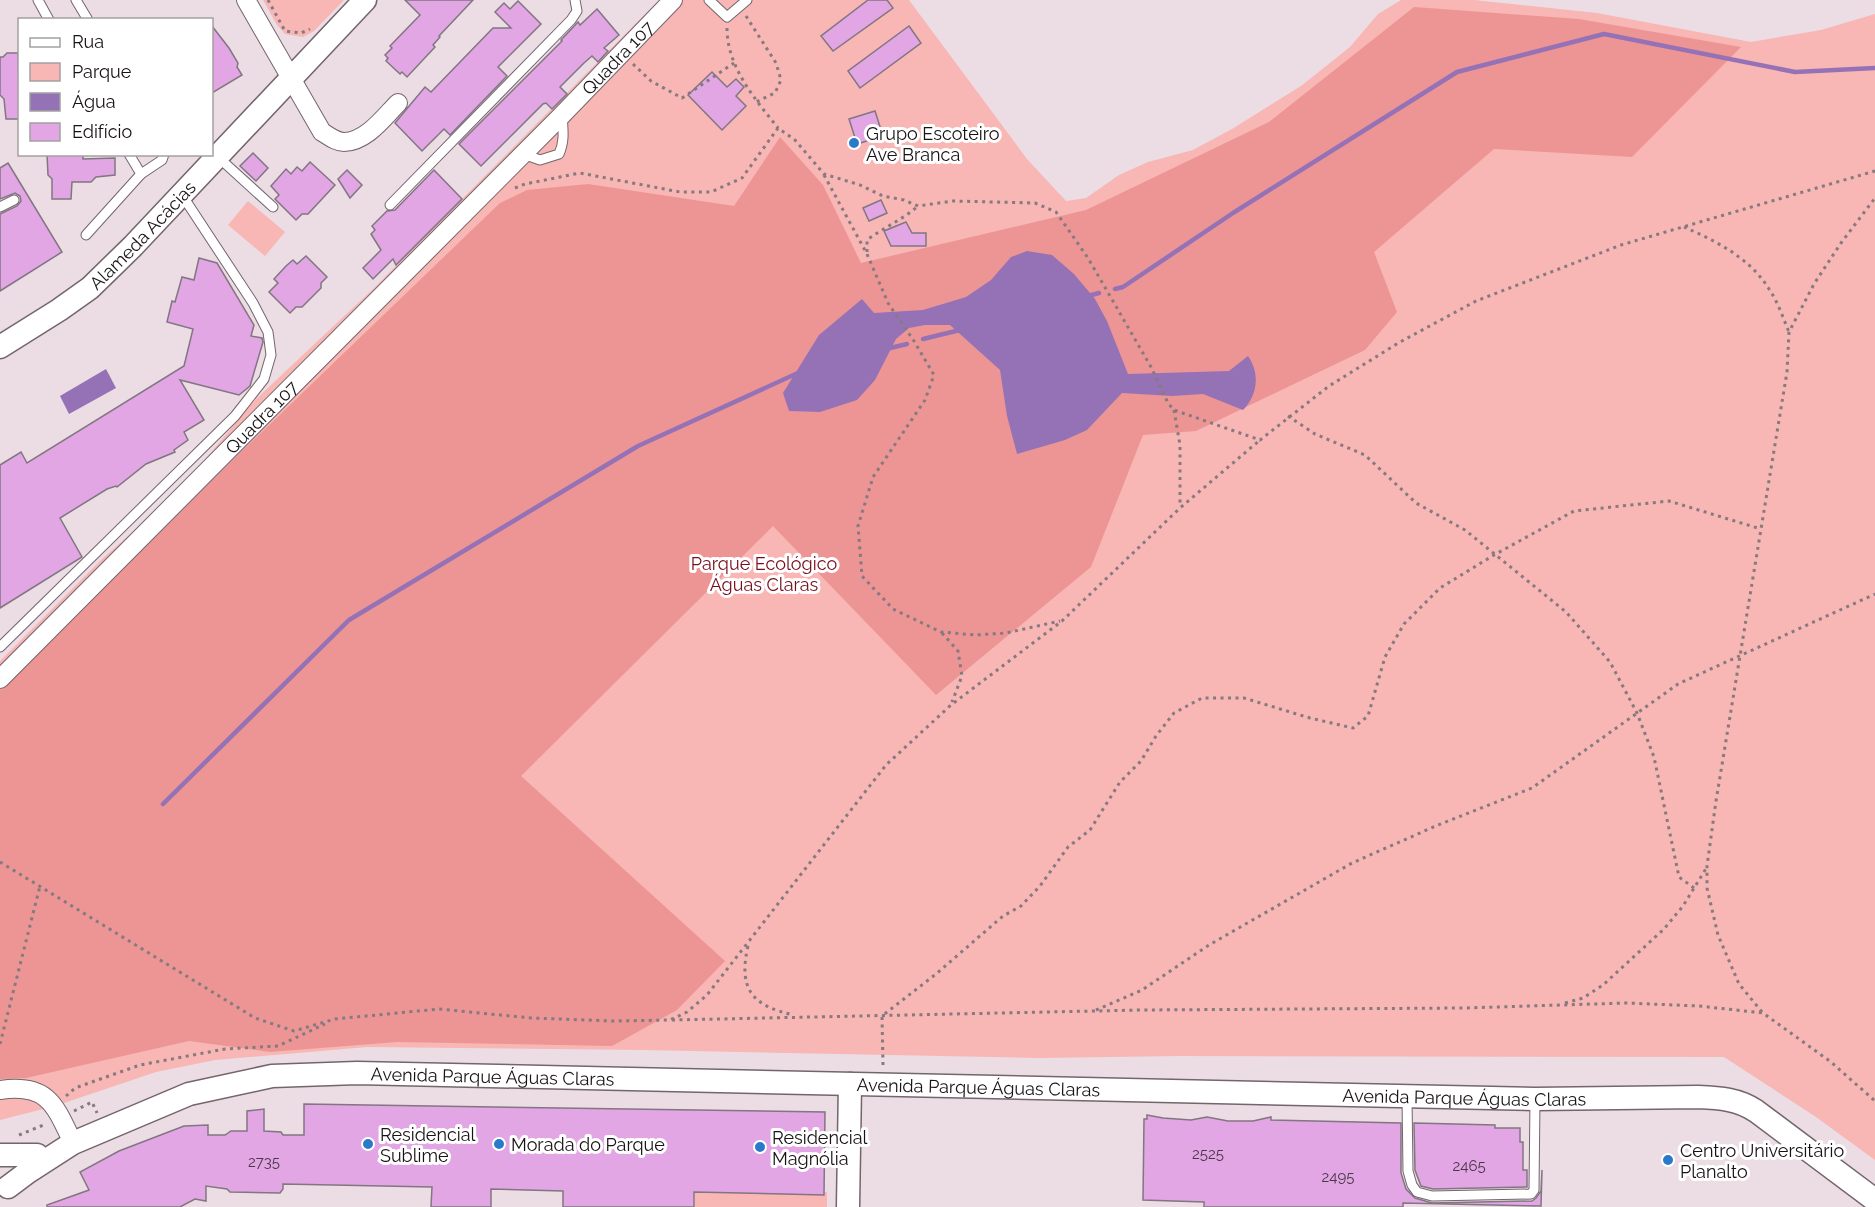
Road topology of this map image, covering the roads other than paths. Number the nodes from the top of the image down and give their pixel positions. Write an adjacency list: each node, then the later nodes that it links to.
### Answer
1 (38, 0): 9 (lane)
2 (76, 0): 10 (lane)
3 (246, 0): 11 (street)
4 (365, 0): 11 (street, Alameda Acácias)
5 (575, 0): 21 (lane)
6 (673, 0): 13 (street, Quadra 107)
7 (709, 0): 8 (lane)
8 (744, 3)
9 (48, 18)
10 (87, 18)
11 (291, 79): 12 (street); 17 (street, Alameda Acácias)
12 (398, 103)
13 (562, 115): 14 (street, Quadra 107); 14 (lane)
14 (523, 154): 27 (street, Quadra 107)
15 (130, 156): 18 (lane)
16 (163, 156): 18 (lane)
17 (218, 157): 19 (street, Alameda Acácias); 23 (lane)
18 (141, 174): 24 (lane)
19 (182, 195): 25 (street, Alameda Acácias); 26 (lane)
20 (14, 200): 22 (lane)
21 (390, 205)
22 (0, 207)
23 (273, 207)
24 (86, 235)
25 (0, 347)
26 (0, 647)
27 (0, 679)
28 (850, 1084): 30 (street, Avenida Parque Águas Claras); 32 (street, Avenida Parque Águas Claras); 37 (street)
29 (0, 1090): 32 (street)
30 (1407, 1096): 31 (street, Avenida Parque Águas Claras); 31 (lane)
31 (1535, 1100): 36 (street, Avenida Parque Águas Claras)
32 (68, 1145): 34 (street, Avenida Parque Águas Claras); 35 (street, Avenida Parque Águas Claras)
33 (0, 1155): 34 (street)
34 (37, 1155): 35 (street, Avenida Parque Águas Claras)
35 (4, 1193)
36 (1875, 1200)
37 (848, 1207)

